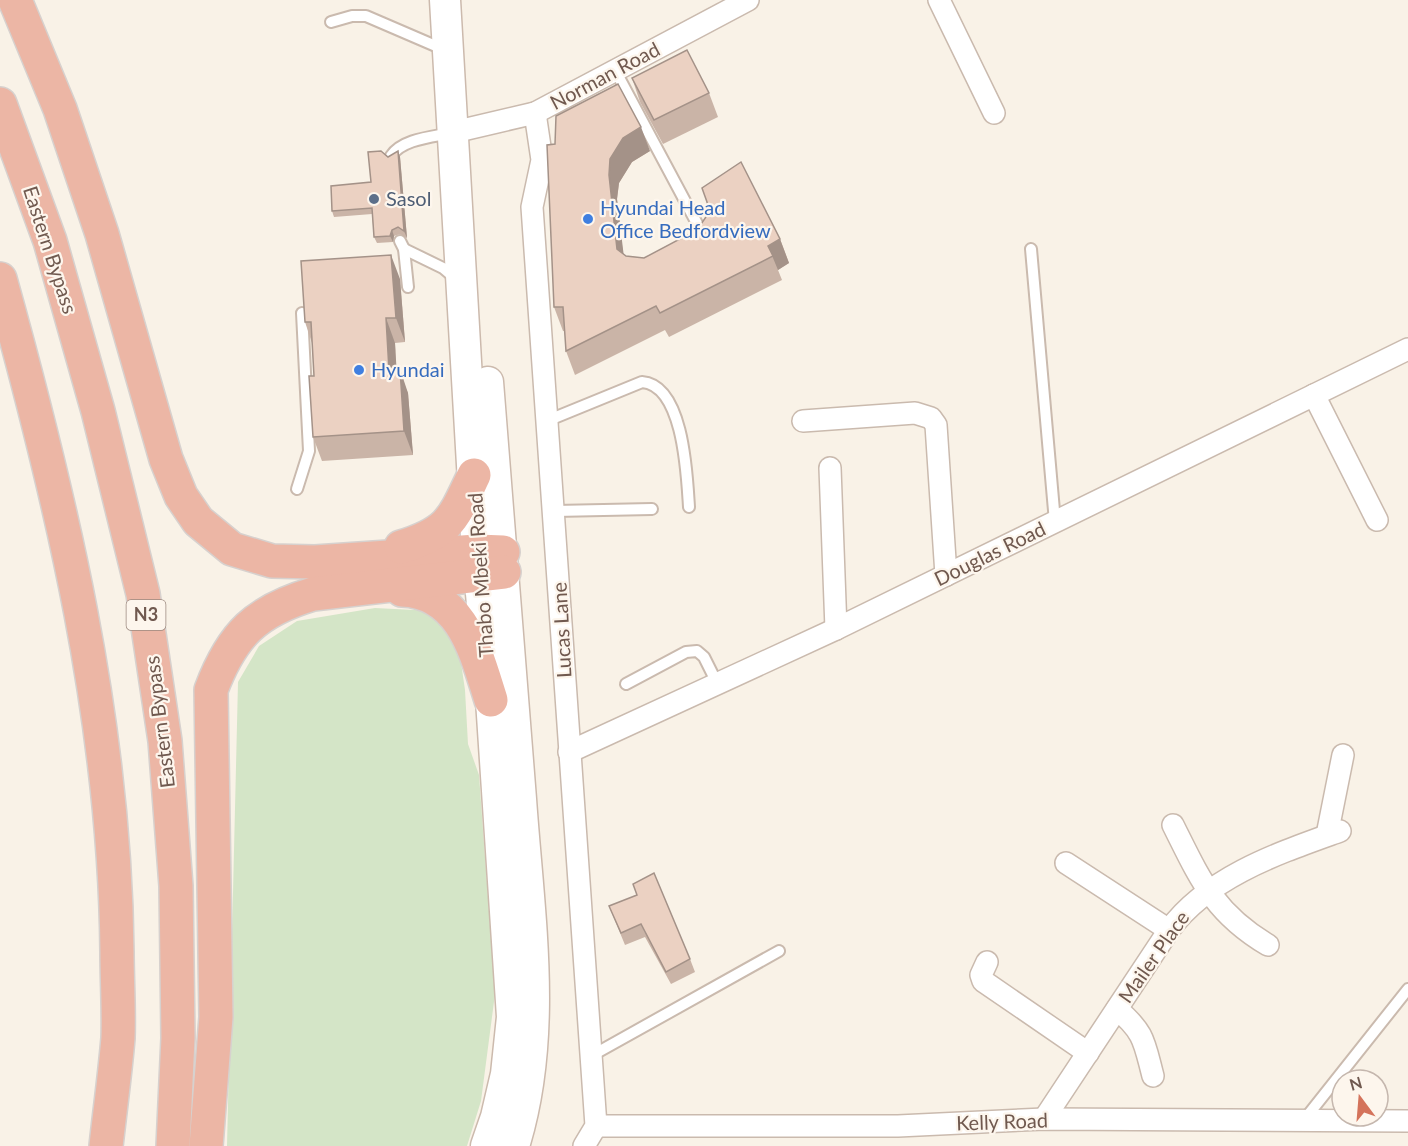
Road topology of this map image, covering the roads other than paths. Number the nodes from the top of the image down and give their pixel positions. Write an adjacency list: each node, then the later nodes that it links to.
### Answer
1 (15, 0): 33 (highway)
2 (445, 0): 7 (main road, Thabo Mbeki Road)
3 (465, 0): 12 (main road, Thabo Mbeki Road)
4 (748, 0): 8 (street, Norman Road)
5 (939, 0): 10 (street)
6 (331, 22): 7 (lane)
7 (448, 51): 12 (main road, Thabo Mbeki Road)
8 (615, 70): 11 (street, Norman Road); 14 (lane)
9 (0, 104): 59 (highway, Eastern Bypass / N3)
10 (994, 112)
11 (535, 113): 12 (street, Norman Road); 22 (street, Lucas Lane)
12 (464, 131): 13 (lane); 17 (main road, Thabo Mbeki Road); 32 (main road, Thabo Mbeki Road)
13 (391, 156)
14 (702, 248)
15 (1031, 249): 31 (lane)
16 (0, 279): 58 (highway)
17 (461, 286): 18 (lane); 25 (main road, Thabo Mbeki Road)
18 (408, 287)
19 (302, 313): 26 (lane)
20 (1408, 349): 21 (street, Douglas Road)
21 (1314, 395): 30 (street); 31 (street, Douglas Road)
22 (549, 420): 27 (lane); 29 (street, Lucas Lane)
23 (803, 421): 34 (street)
24 (830, 468): 35 (street)
25 (474, 475): 32 (main road, Thabo Mbeki Road); 33 (highway)
26 (297, 489)
27 (689, 507)
28 (652, 510): 29 (lane)
29 (555, 511): 39 (street, Lucas Lane)
30 (1377, 520)
31 (1055, 522): 34 (street, Douglas Road)
32 (491, 563): 33 (highway); 38 (main road, Thabo Mbeki Road); 62 (main road, Thabo Mbeki Road)
33 (363, 574): 38 (highway); 60 (highway)
34 (946, 575): 35 (street, Douglas Road)
35 (836, 629): 37 (street, Douglas Road)
36 (626, 684): 37 (lane)
37 (718, 685): 39 (street, Douglas Road)
38 (491, 700): 61 (main road, Thabo Mbeki Road)
39 (569, 752): 51 (street, Lucas Lane)
40 (1343, 755): 43 (street, Mailer Place)
41 (1173, 825): 43 (street)
42 (1066, 863): 44 (street)
43 (1207, 892): 44 (street, Mailer Place); 45 (street)
44 (1169, 930): 49 (street, Mailer Place)
45 (1268, 945)
46 (779, 951): 51 (lane)
47 (987, 962): 50 (street)
48 (1408, 989): 54 (lane)
49 (1118, 1009): 50 (street, Mailer Place); 52 (street)
50 (1088, 1053): 53 (street, Mailer Place)
51 (591, 1056): 56 (street, Lucas Lane)
52 (1153, 1076)
53 (1044, 1119): 54 (street, Kelly Road); 57 (street, Kelly Road)
54 (1304, 1120): 55 (street, Kelly Road)
55 (1408, 1120)
56 (596, 1126): 57 (street, Kelly Road); 63 (street)
57 (897, 1136)
58 (106, 1146)
59 (173, 1146)
60 (206, 1146)
61 (486, 1146)
62 (514, 1146)
63 (584, 1146)

